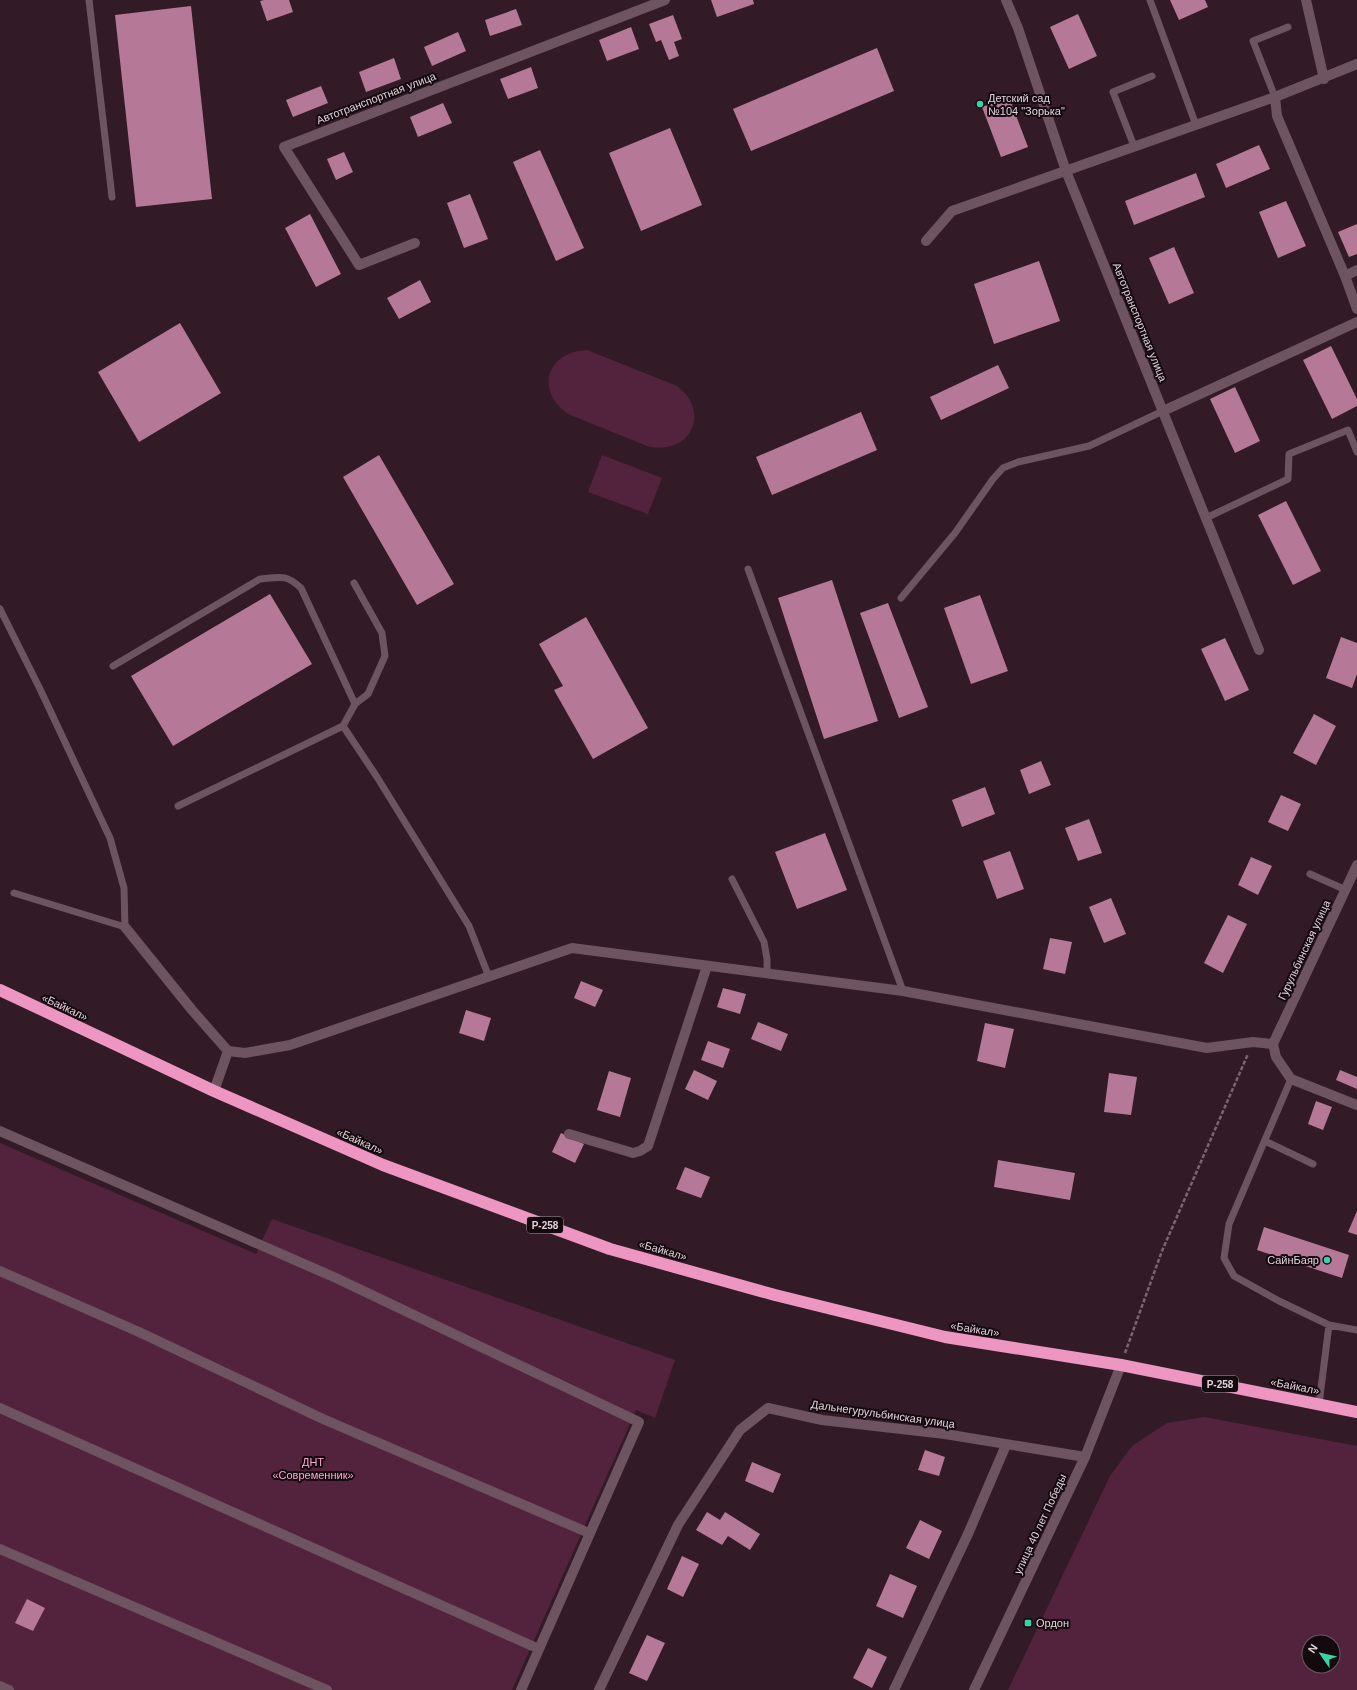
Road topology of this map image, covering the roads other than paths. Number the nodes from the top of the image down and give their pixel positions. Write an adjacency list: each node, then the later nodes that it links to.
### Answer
1 (89, 0): 14 (lane)
2 (665, 0): 16 (street, Автотранспортная улица)
3 (1006, 0): 13 (street, Автотранспортная улица)
4 (1150, 0): 11 (lane)
5 (1306, 0): 9 (street)
6 (1288, 27): 10 (lane)
7 (1357, 64): 9 (street)
8 (1152, 76): 12 (lane)
9 (1324, 79): 10 (street)
10 (1275, 97): 11 (street); 18 (street)
11 (1196, 124): 12 (street)
12 (1134, 146): 13 (street)
13 (1066, 171): 15 (street); 21 (street, Автотранспортная улица)
14 (112, 197)
15 (926, 241)
16 (415, 243)
17 (1357, 270): 18 (street)
18 (1345, 276): 19 (street)
19 (1357, 309)
20 (1357, 322): 21 (street)
21 (1163, 411): 23 (street, Автотранспортная улица); 26 (lane)
22 (1357, 452): 23 (lane)
23 (1206, 518): 28 (street, Автотранспортная улица)
24 (748, 569): 43 (lane)
25 (354, 583): 30 (lane)
26 (901, 598)
27 (0, 609): 38 (lane)
28 (1259, 650)
29 (113, 666): 30 (lane)
30 (355, 704): 31 (lane)
31 (343, 726): 32 (lane); 41 (lane)
32 (178, 806)
33 (1357, 865): 36 (street, Гурульбинская улица)
34 (1310, 874): 36 (lane)
35 (732, 879): 40 (lane)
36 (1346, 890): 44 (street, Гурульбинская улица)
37 (14, 893): 38 (lane)
38 (125, 927): 45 (street)
39 (706, 966): 40 (street); 41 (street); 50 (street)
40 (767, 974): 43 (street)
41 (489, 976): 45 (street)
42 (0, 990): 47 (highway, «Байкал» / Р-258)
43 (903, 991): 44 (street)
44 (1273, 1044): 46 (street)
45 (228, 1051): 47 (street)
46 (1291, 1079): 48 (street); 51 (lane)
47 (214, 1091): 56 (highway, «Байкал» / Р-258)
48 (1357, 1105)
49 (0, 1131): 62 (street)
50 (569, 1134)
51 (1265, 1141): 52 (lane); 54 (lane)
52 (1313, 1164)
53 (0, 1271): 62 (street)
54 (1329, 1325): 55 (lane); 57 (lane)
55 (1357, 1330)
56 (1121, 1364): 57 (highway, «Байкал» / Р-258); 61 (street, улица 40 лет Победы)
57 (1319, 1404): 59 (highway, «Байкал» / Р-258)
58 (0, 1408): 64 (street)
59 (1357, 1412)
60 (1006, 1445): 61 (street, Дальнегурульбинская улица); 69 (street, Дальнегурульбинская улица); 70 (street)
61 (1085, 1457): 71 (street, улица 40 лет Победы)
62 (589, 1533): 64 (street)
63 (0, 1549): 67 (street)
64 (539, 1649): 68 (street)
65 (0, 1686): 66 (street)
66 (9, 1690)
67 (327, 1690)
68 (521, 1690)
69 (599, 1690)
70 (894, 1690)
71 (974, 1690)

